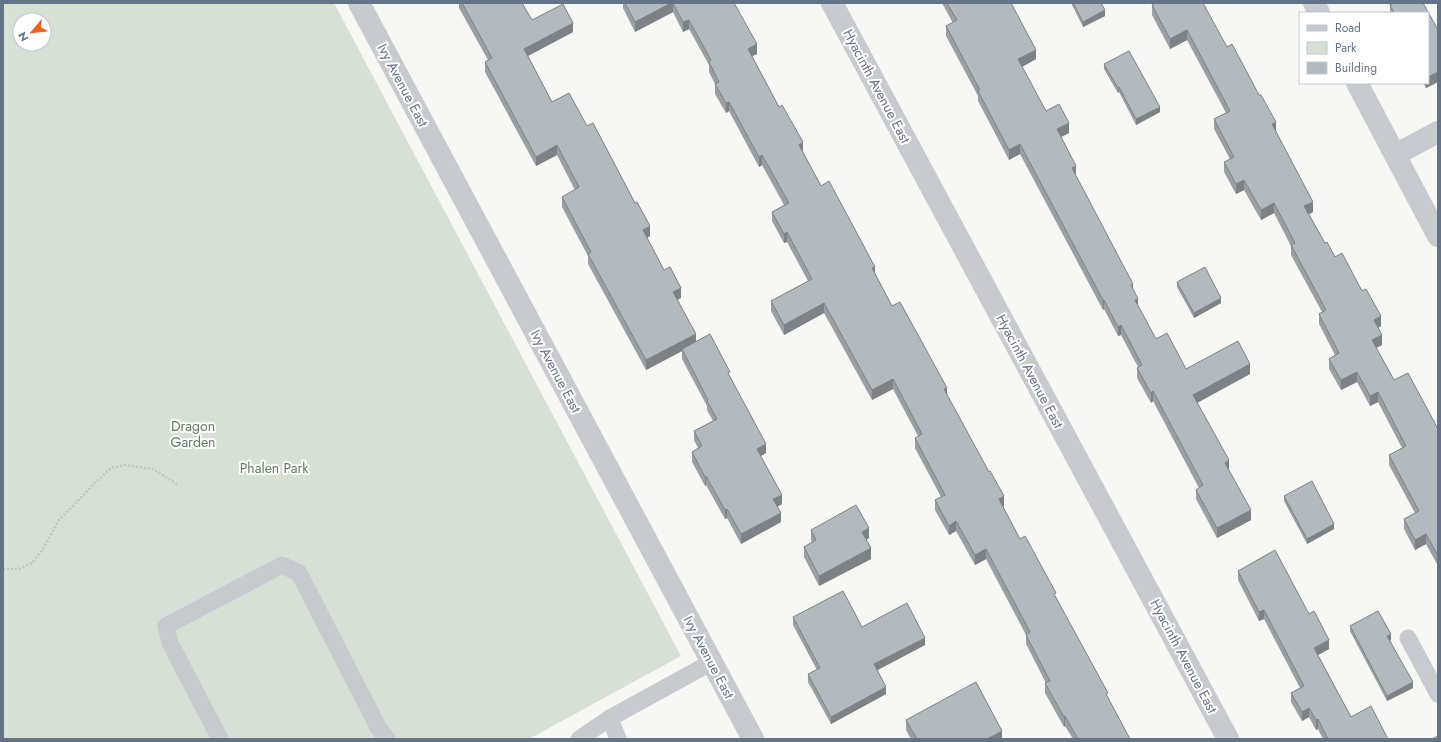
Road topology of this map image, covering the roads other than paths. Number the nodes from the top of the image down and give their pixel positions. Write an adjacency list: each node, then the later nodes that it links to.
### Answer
1 (359, 3): 10 (street, Ivy Avenue East)
2 (832, 3): 18 (street, Hyacinth Avenue East)
3 (1314, 3): 4 (street)
4 (1318, 12)
5 (1357, 84): 7 (street)
6 (1438, 132): 7 (street)
7 (1395, 155): 8 (street)
8 (1438, 236)
9 (1408, 638): 11 (lane)
10 (712, 662): 12 (lane); 17 (street, Ivy Avenue East)
11 (1438, 694)
12 (610, 718): 15 (lane); 16 (lane)
13 (220, 739): 14 (lane)
14 (387, 739)
15 (579, 739)
16 (618, 739)
17 (753, 739)
18 (1228, 739)

